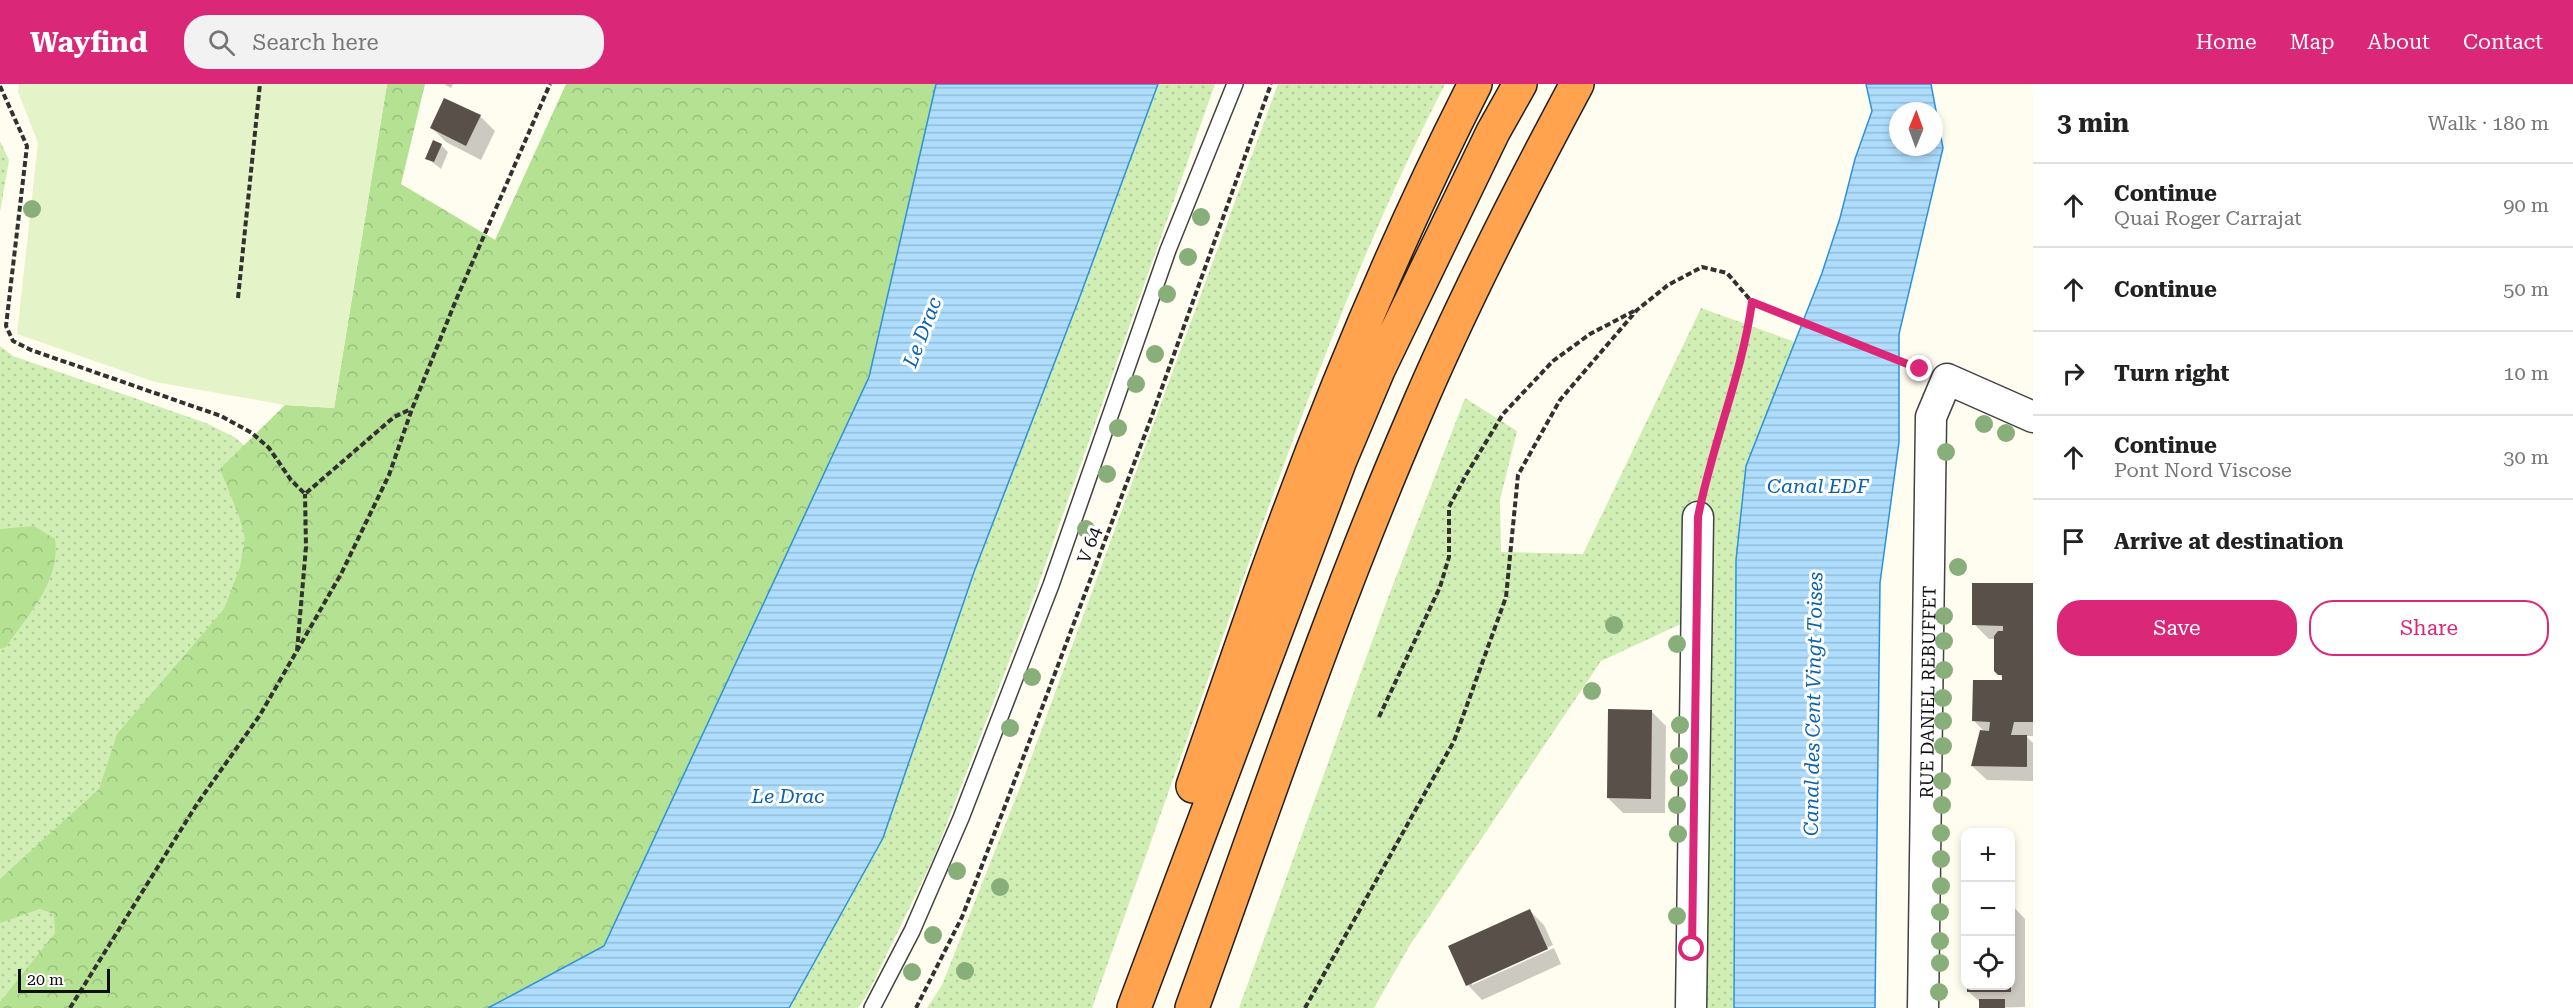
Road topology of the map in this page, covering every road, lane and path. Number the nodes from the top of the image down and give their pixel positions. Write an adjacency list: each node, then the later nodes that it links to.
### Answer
1 (260, 84): 9 (path)
2 (550, 84): 13 (path)
3 (1235, 84): 20 (lane)
4 (1271, 84): 21 (path, V 64)
5 (1475, 84): 22 (highway)
6 (1520, 84): 23 (highway)
7 (1577, 84): 24 (highway)
8 (0, 86): 15 (path)
9 (238, 298)
10 (1752, 302): 11 (path); 12 (path); 16 (path)
11 (1637, 310): 18 (path); 25 (path)
12 (1933, 374): 14 (street); 27 (street, RUE DANIEL REBUFFET)
13 (412, 409): 15 (path); 17 (path)
14 (2033, 417)
15 (305, 494): 17 (path)
16 (1698, 517): 26 (street)
17 (297, 652): 19 (path)
18 (1379, 717)
19 (70, 1008)
20 (872, 1008)
21 (916, 1008)
22 (1117, 1008)
23 (1134, 1008)
24 (1192, 1008)
25 (1305, 1008)
26 (1691, 1008)
27 (1923, 1008)

